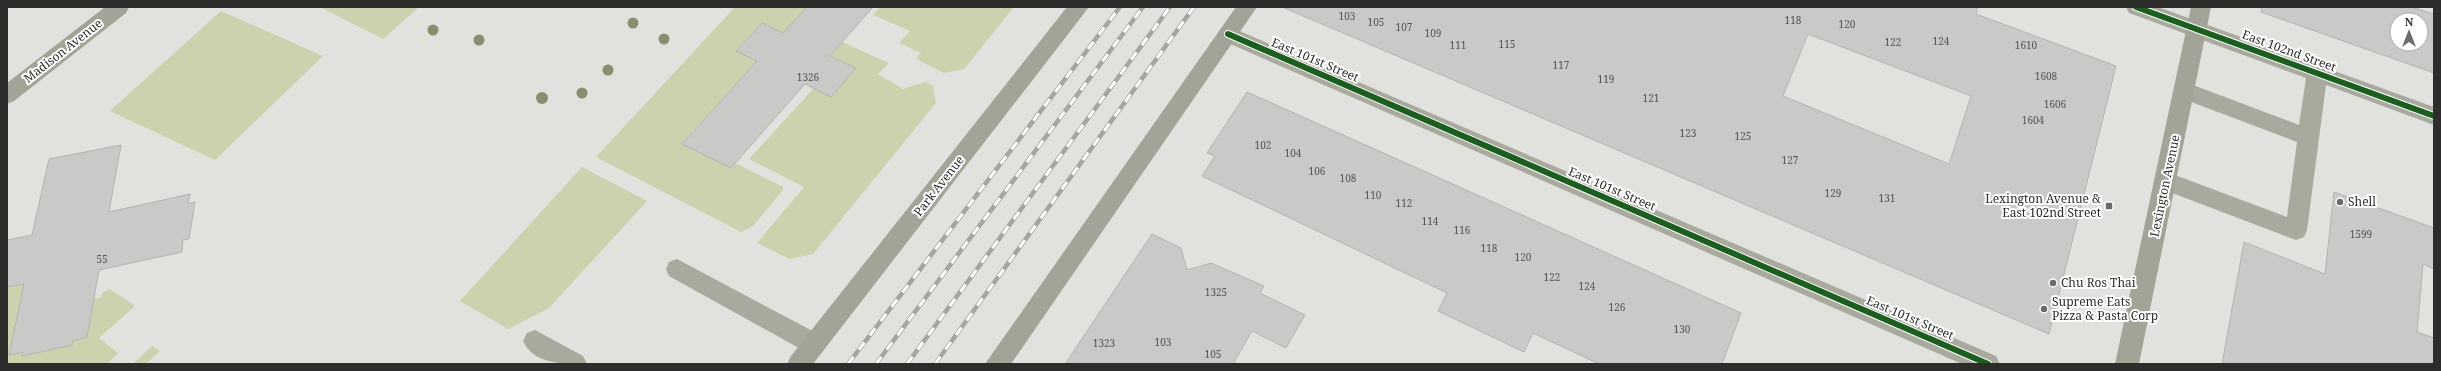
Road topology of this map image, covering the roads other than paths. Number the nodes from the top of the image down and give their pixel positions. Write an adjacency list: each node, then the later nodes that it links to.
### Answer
1 (119, 7): 10 (main road, Madison Avenue)
2 (1079, 7): 16 (main road, Park Avenue)
3 (1247, 7): 7 (main road)
4 (2136, 7): 6 (street, East 102nd Street)
5 (2201, 7): 6 (main road, Lexington Avenue)
6 (2197, 29): 8 (street, East 102nd Street); 9 (main road, Lexington Avenue)
7 (1228, 34): 19 (main road); 20 (street, East 101st Street)
8 (2317, 73): 11 (street, East 102nd Street); 12 (street)
9 (2185, 91): 12 (street); 13 (main road, Lexington Avenue)
10 (7, 95)
11 (2434, 116)
12 (2308, 137): 13 (street)
13 (2167, 181): 21 (main road, Lexington Avenue)
14 (677, 269): 16 (street)
15 (535, 341): 17 (street)
16 (814, 344): 18 (main road, Park Avenue)
17 (575, 364)
18 (799, 364)
19 (997, 364)
20 (1988, 364)
21 (2127, 364)

